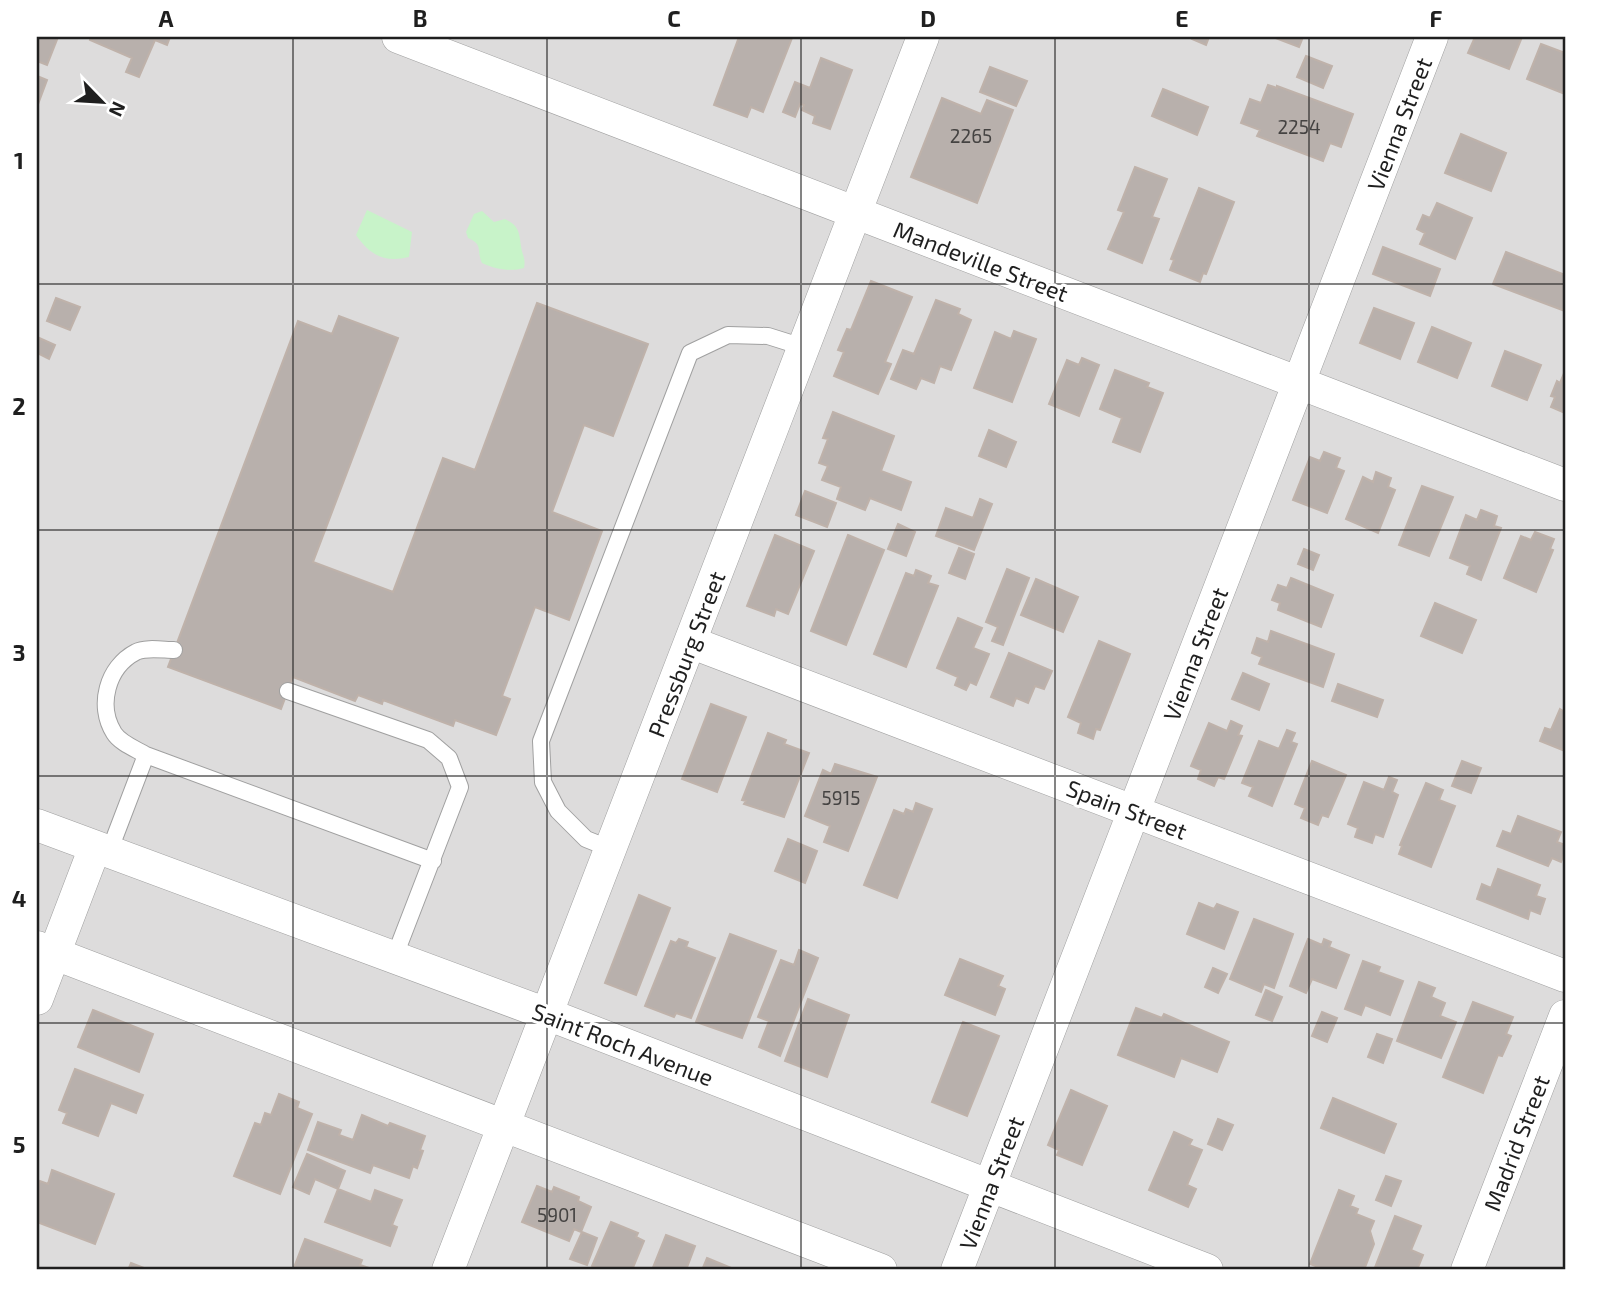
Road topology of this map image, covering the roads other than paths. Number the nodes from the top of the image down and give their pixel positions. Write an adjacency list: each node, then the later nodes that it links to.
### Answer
1 (923, 37): 4 (street, Pressburg Street)
2 (1432, 37): 6 (street, Vienna Street)
3 (405, 38): 4 (street, Mandeville Street)
4 (855, 212): 5 (street, Pressburg Street); 6 (street, Mandeville Street)
5 (803, 347): 8 (street, Pressburg Street); 14 (lane)
6 (1299, 383): 7 (street, Mandeville Street); 12 (street, Vienna Street)
7 (1565, 485)
8 (690, 642): 12 (street, Spain Street); 14 (street, Pressburg Street)
9 (174, 650): 11 (lane)
10 (288, 691): 16 (lane)
11 (146, 755): 15 (lane); 16 (lane)
12 (1134, 812): 19 (street, Spain Street); 24 (street, Vienna Street)
13 (37, 825): 15 (street, Saint Roch Avenue)
14 (611, 849): 21 (street, Pressburg Street)
15 (102, 850): 17 (street); 18 (street, Saint Roch Avenue)
16 (433, 862): 18 (lane)
17 (46, 950): 20 (street); 23 (street)
18 (394, 958): 21 (street, Saint Roch Avenue)
19 (1565, 975)
20 (37, 999)
21 (547, 1014): 23 (street, Pressburg Street); 24 (street, Saint Roch Avenue)
22 (1565, 1016): 29 (street, Madrid Street)
23 (504, 1126): 25 (street, Pressburg Street); 26 (street)
24 (989, 1187): 27 (street, Vienna Street); 28 (street, Saint Roch Avenue)
25 (448, 1270)
26 (881, 1270)
27 (957, 1270)
28 (1207, 1270)
29 (1467, 1270)

